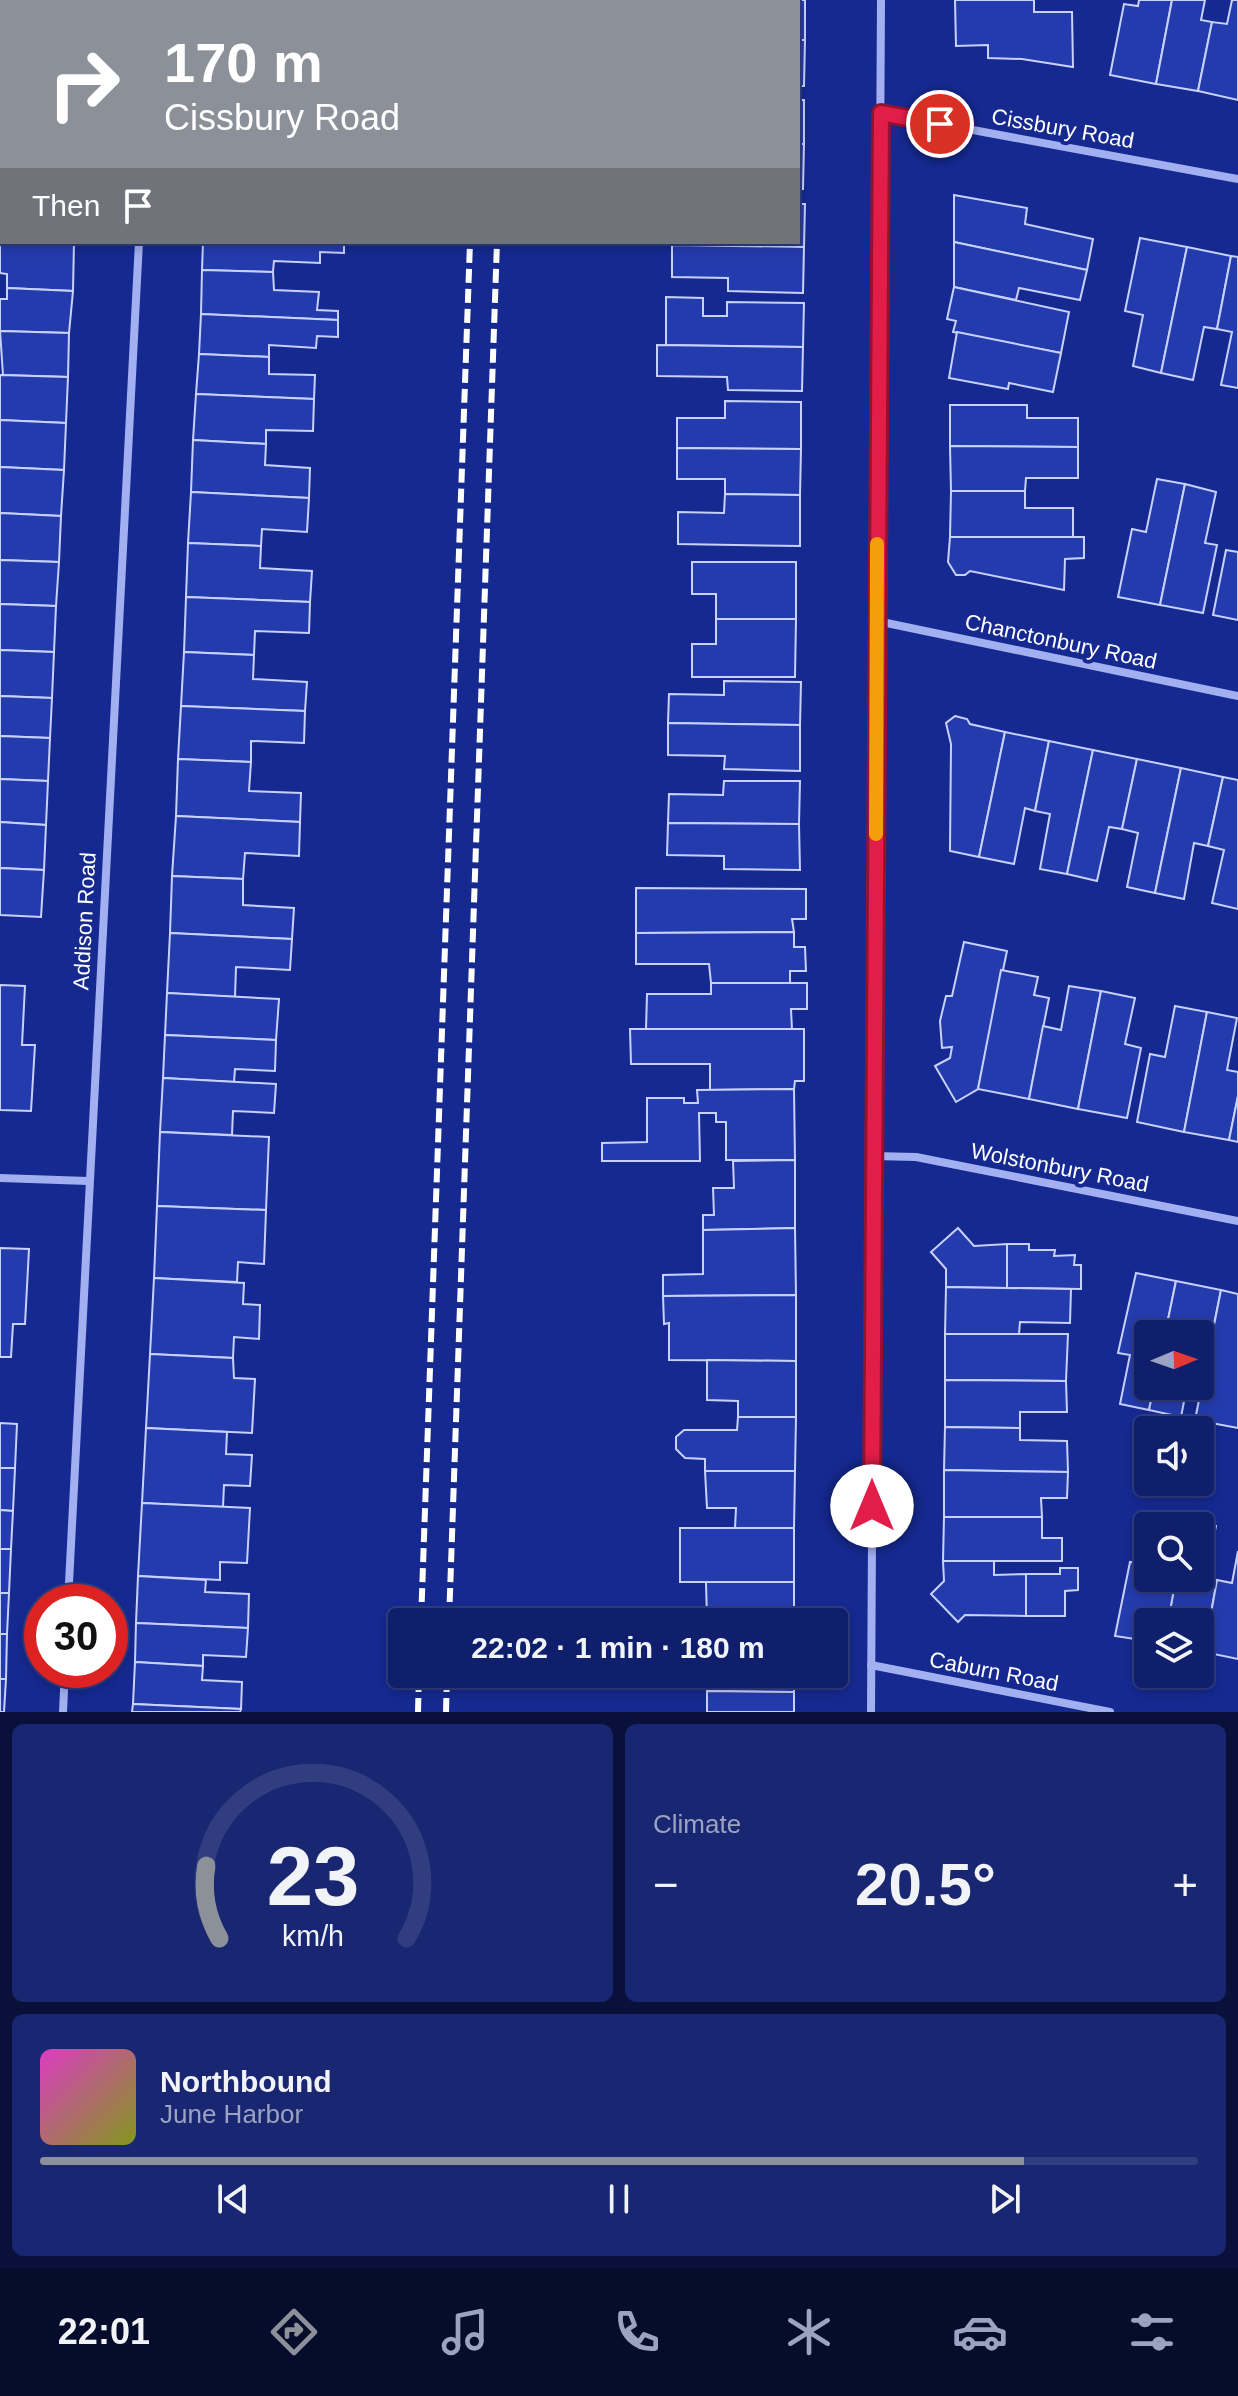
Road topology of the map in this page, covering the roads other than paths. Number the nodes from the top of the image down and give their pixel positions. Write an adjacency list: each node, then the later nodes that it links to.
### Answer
1 (881, 0): 2 (street)
2 (881, 113): 3 (street, Cissbury Road); 5 (street)
3 (1238, 179)
4 (139, 244): 9 (street, Addison Road)
5 (877, 621): 6 (street, Chanctonbury Road); 7 (street)
6 (1238, 696)
7 (874, 1156): 10 (street, Wolstonbury Road); 12 (street)
8 (0, 1178): 9 (street)
9 (88, 1181): 11 (street, Addison Road)
10 (1238, 1221)
11 (69, 1584)
12 (871, 1665): 15 (street); 16 (street, Caburn Road)
13 (64, 1688): 14 (street)
14 (63, 1712)
15 (871, 1712)
16 (1110, 1712)

